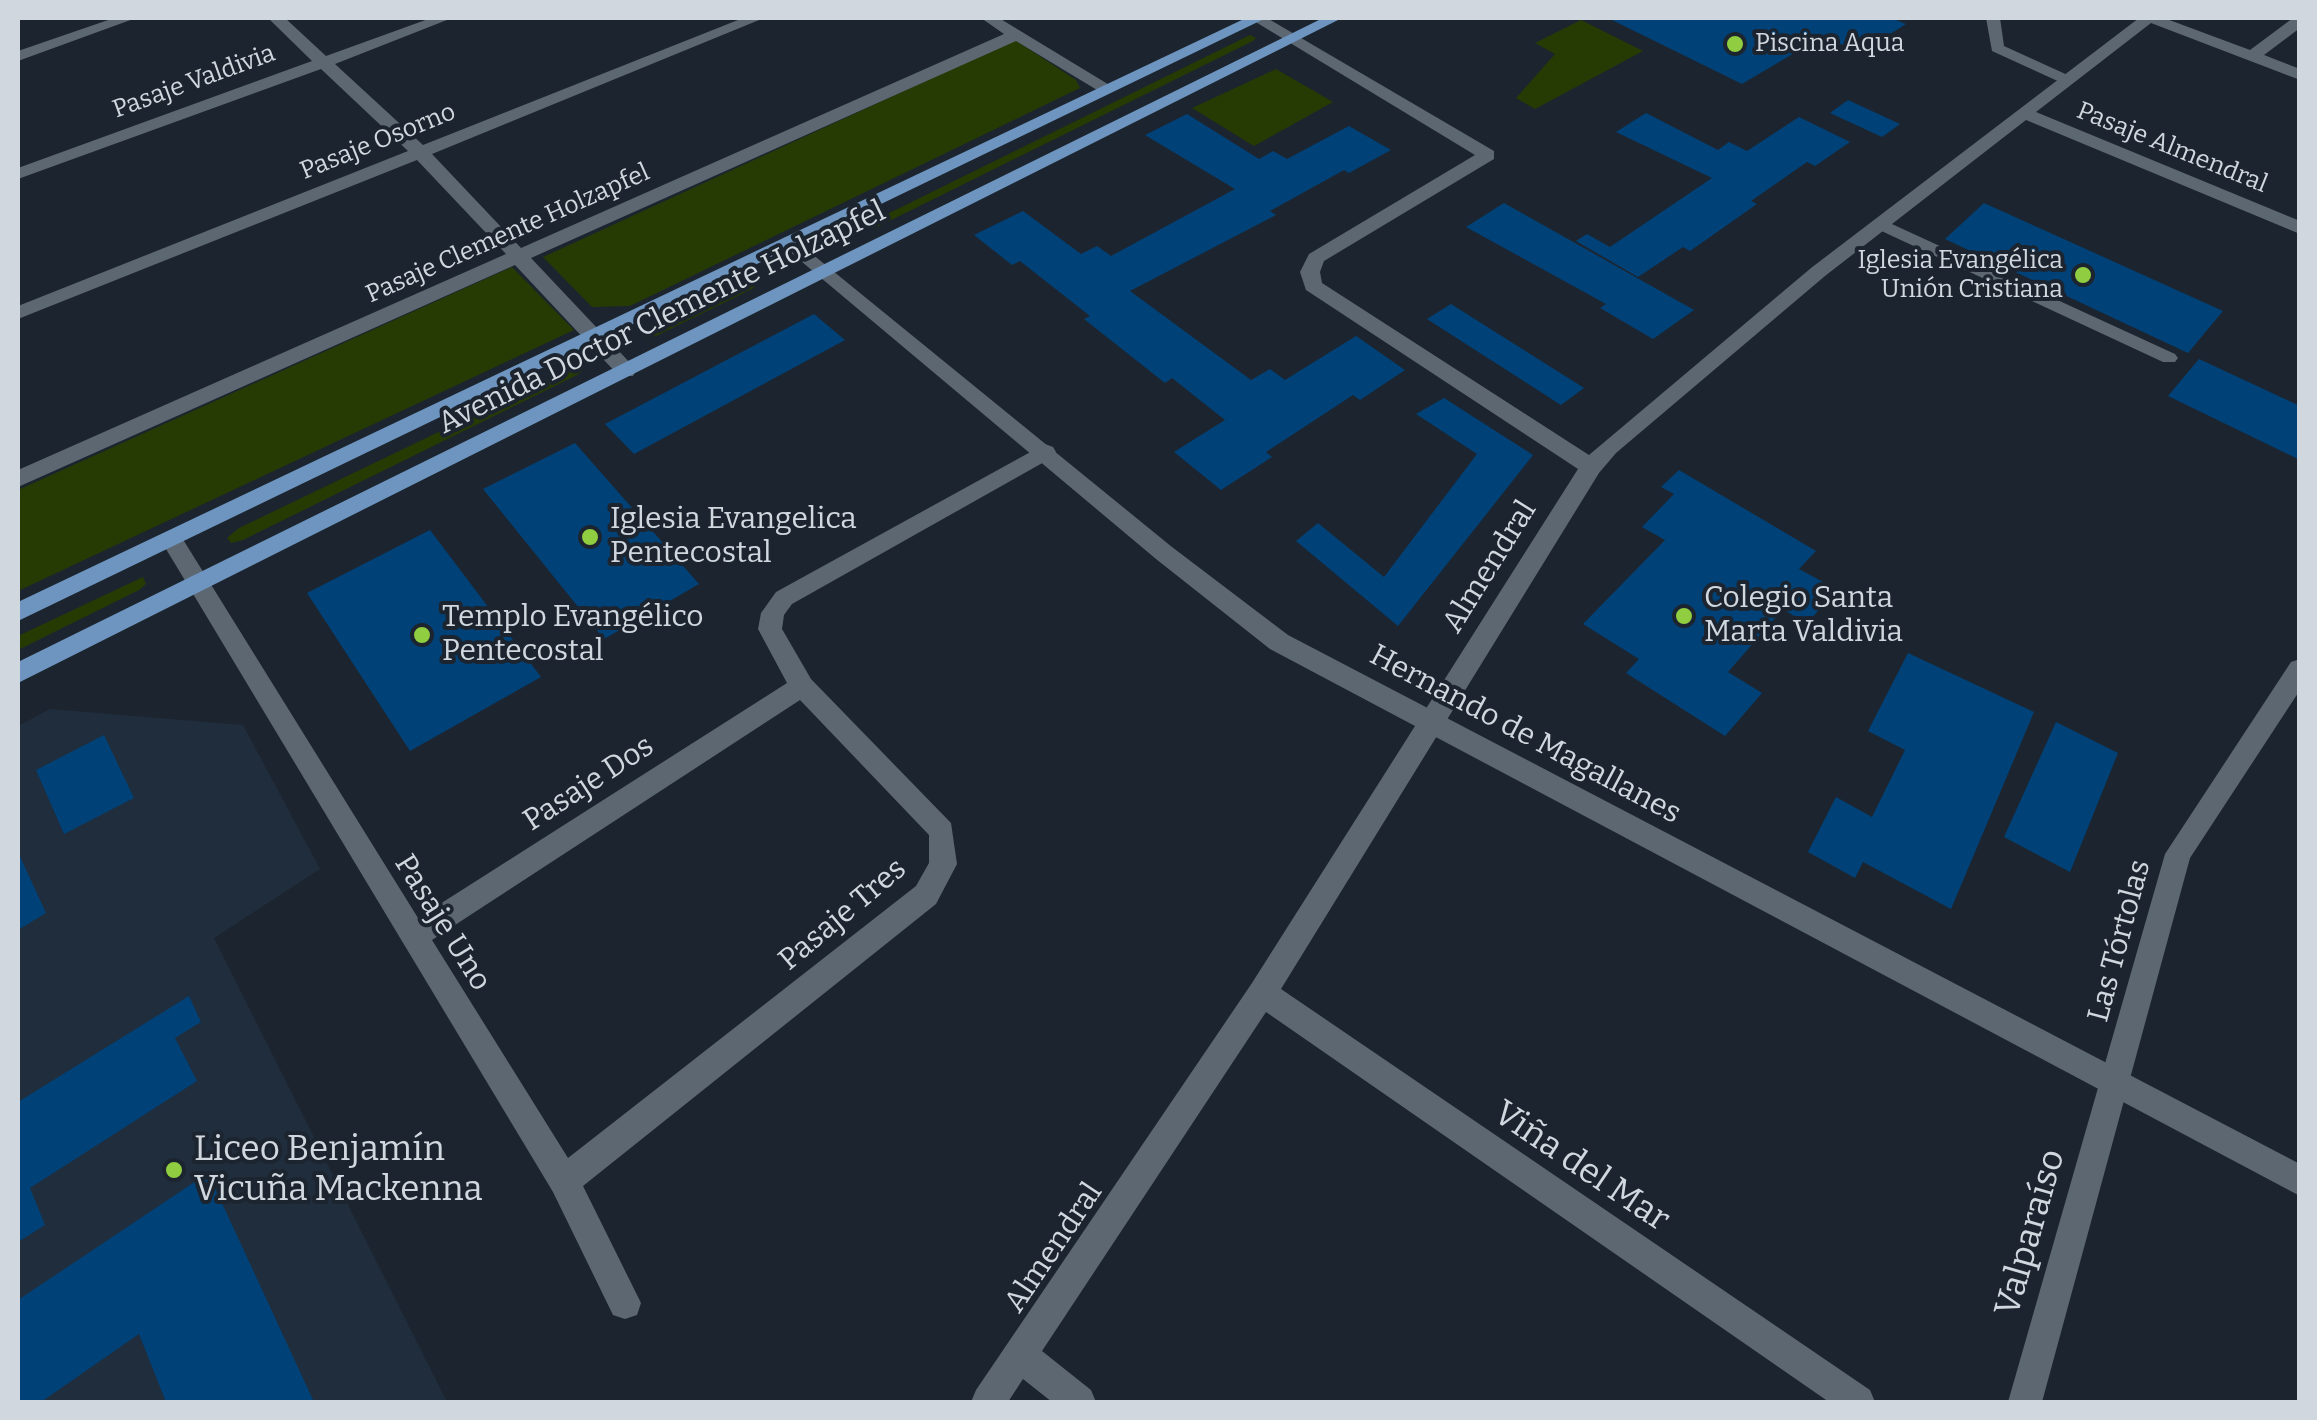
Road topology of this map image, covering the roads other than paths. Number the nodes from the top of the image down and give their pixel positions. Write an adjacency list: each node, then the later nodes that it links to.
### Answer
1 (128, 18): 13 (street)
2 (276, 18): 15 (street)
3 (444, 18): 15 (street, Pasaje Valdivia)
4 (756, 18): 20 (street, Pasaje Osorno)
5 (990, 18): 11 (street)
6 (1258, 18): 12 (street); 18 (main road, Avenida Doctor Clemente Holzapfel)
7 (1334, 18): 12 (main road, Avenida Doctor Clemente Holzapfel)
8 (1992, 18): 17 (lane)
9 (2150, 18): 14 (street); 17 (street, Almendral)
10 (2300, 20): 14 (street)
11 (1018, 34): 18 (street); 25 (street, Pasaje Clemente Holzapfel)
12 (1292, 38): 26 (main road, Avenida Doctor Clemente Holzapfel); 32 (street)
13 (18, 56)
14 (2252, 57): 16 (street)
15 (320, 62): 20 (street); 21 (street, Pasaje Valdivia)
16 (2300, 74)
17 (2066, 80): 19 (street, Almendral)
18 (1108, 89): 24 (main road, Avenida Doctor Clemente Holzapfel)
19 (2025, 114): 22 (street, Almendral); 23 (street, Pasaje Almendral)
20 (420, 152): 25 (street); 27 (street, Pasaje Osorno)
21 (18, 174)
22 (1881, 224): 29 (lane); 32 (street, Almendral)
23 (2300, 228)
24 (790, 242): 26 (street, Hernando de Magallanes); 28 (main road, Avenida Doctor Clemente Holzapfel)
25 (518, 258): 28 (street); 33 (street, Pasaje Clemente Holzapfel)
26 (826, 270): 30 (main road, Avenida Doctor Clemente Holzapfel); 31 (street, Hernando de Magallanes)
27 (18, 313)
28 (592, 337): 30 (street); 34 (main road, Avenida Doctor Clemente Holzapfel)
29 (2169, 358)
30 (626, 371): 35 (main road, Avenida Doctor Clemente Holzapfel)
31 (1045, 452): 39 (street, Pasaje Tres); 40 (street, Hernando de Magallanes)
32 (1591, 468): 40 (street, Almendral)
33 (18, 480)
34 (170, 538): 35 (street); 36 (main road, Avenida Doctor Clemente Holzapfel)
35 (195, 582): 38 (main road, Avenida Doctor Clemente Holzapfel); 41 (street, Pasaje Uno)
36 (18, 612)
37 (2300, 669): 43 (street, Las Tórtolas)
38 (18, 672)
39 (802, 686): 41 (street, Pasaje Dos); 45 (street, Pasaje Tres)
40 (1431, 720): 42 (street, Almendral); 43 (street, Hernando de Magallanes)
41 (412, 936): 45 (street, Pasaje Uno)
42 (1262, 993): 47 (street, Almendral); 50 (street, Viña del Mar)
43 (2115, 1086): 44 (street, Hernando de Magallanes); 51 (street, Valparaíso)
44 (2300, 1181)
45 (564, 1182): 46 (street, Pasaje Uno)
46 (625, 1302)
47 (1021, 1356): 48 (street, Almendral); 49 (street)
48 (988, 1402)
49 (1079, 1402)
50 (1858, 1402)
51 (2025, 1402)

